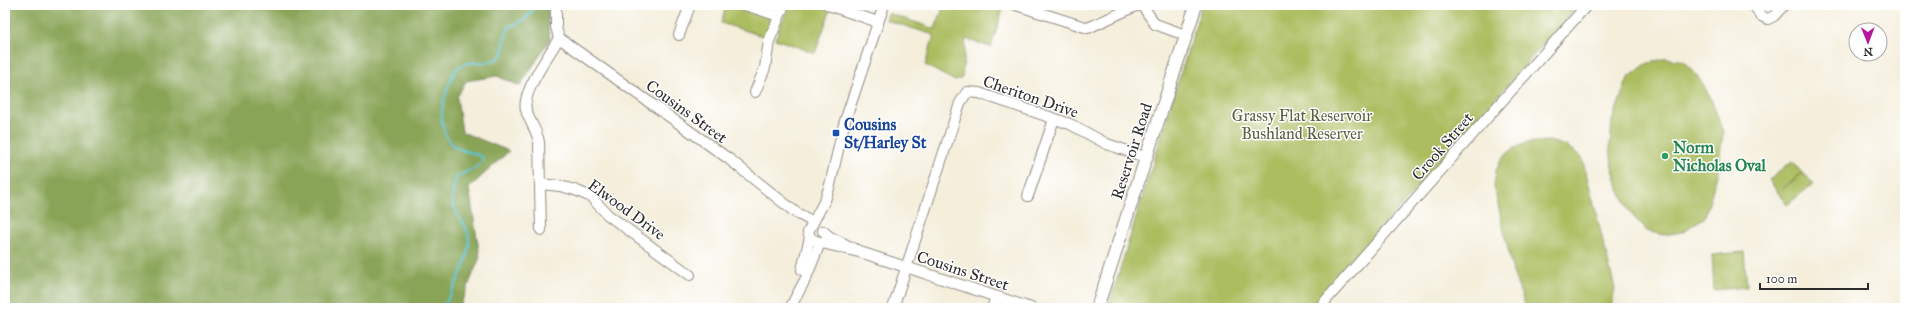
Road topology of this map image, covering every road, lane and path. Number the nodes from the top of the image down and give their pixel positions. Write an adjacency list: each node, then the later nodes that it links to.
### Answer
1 (556, 5): 18 (street)
2 (690, 5): 16 (street)
3 (745, 5): 14 (street)
4 (784, 5): 14 (street)
5 (828, 5): 15 (street)
6 (884, 5): 15 (street)
7 (1016, 5): 8 (street)
8 (1138, 5)
9 (1142, 5): 17 (street)
10 (1196, 5): 17 (main road, Reservoir Road)
11 (1588, 5): 41 (street, Crook Street)
12 (1754, 5): 13 (street)
13 (1784, 5)
14 (779, 16): 19 (street)
15 (878, 22): 24 (street)
16 (679, 35)
17 (1185, 35): 21 (main road, Reservoir Road)
18 (559, 38): 22 (street); 25 (street, Cousins Street)
19 (755, 92)
20 (1054, 118): 21 (street, Cheriton Drive); 23 (street); 32 (street, Cheriton Drive)
21 (1145, 157): 40 (main road, Reservoir Road)
22 (540, 184): 27 (street); 33 (street, Elwood Drive)
23 (1028, 196)
24 (825, 200): 26 (street); 28 (street)
25 (795, 212): 26 (street, Cousins Street); 29 (street, Cousins Street)
26 (813, 222): 28 (street, Cousins Street); 29 (street)
27 (541, 230)
28 (823, 230): 30 (street); 31 (street, Cousins Street)
29 (809, 236): 30 (street, Cousins Street); 34 (street)
30 (820, 243): 31 (street, Cousins Street); 34 (street)
31 (863, 253): 32 (street, Cousins Street)
32 (906, 267): 35 (street, Cousins Street); 37 (street)
33 (690, 275)
34 (796, 293): 36 (street)
35 (996, 296): 38 (street); 39 (street, Cousins Street)
36 (790, 308)
37 (893, 308)
38 (992, 308)
39 (1031, 308)
40 (1097, 308)
41 (1319, 308)

